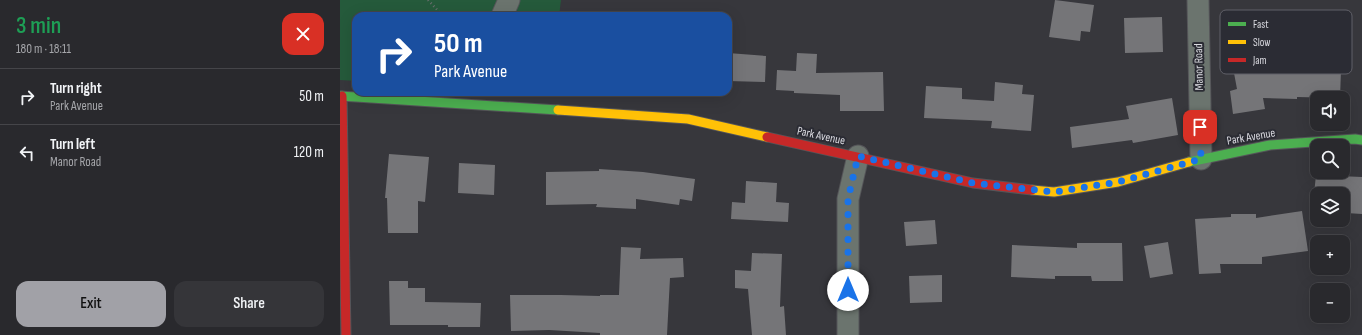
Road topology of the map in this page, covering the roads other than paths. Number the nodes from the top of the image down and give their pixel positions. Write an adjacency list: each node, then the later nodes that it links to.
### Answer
1 (509, 0): 3 (street)
2 (1198, 0): 8 (street, Manor Road)
3 (504, 12)
4 (341, 96): 5 (street, Park Avenue); 9 (street)
5 (489, 99): 7 (street, Park Avenue)
6 (1362, 140): 8 (street, Park Avenue)
7 (858, 156): 8 (street, Park Avenue); 10 (street)
8 (1201, 159)
9 (346, 335)
10 (848, 335)

